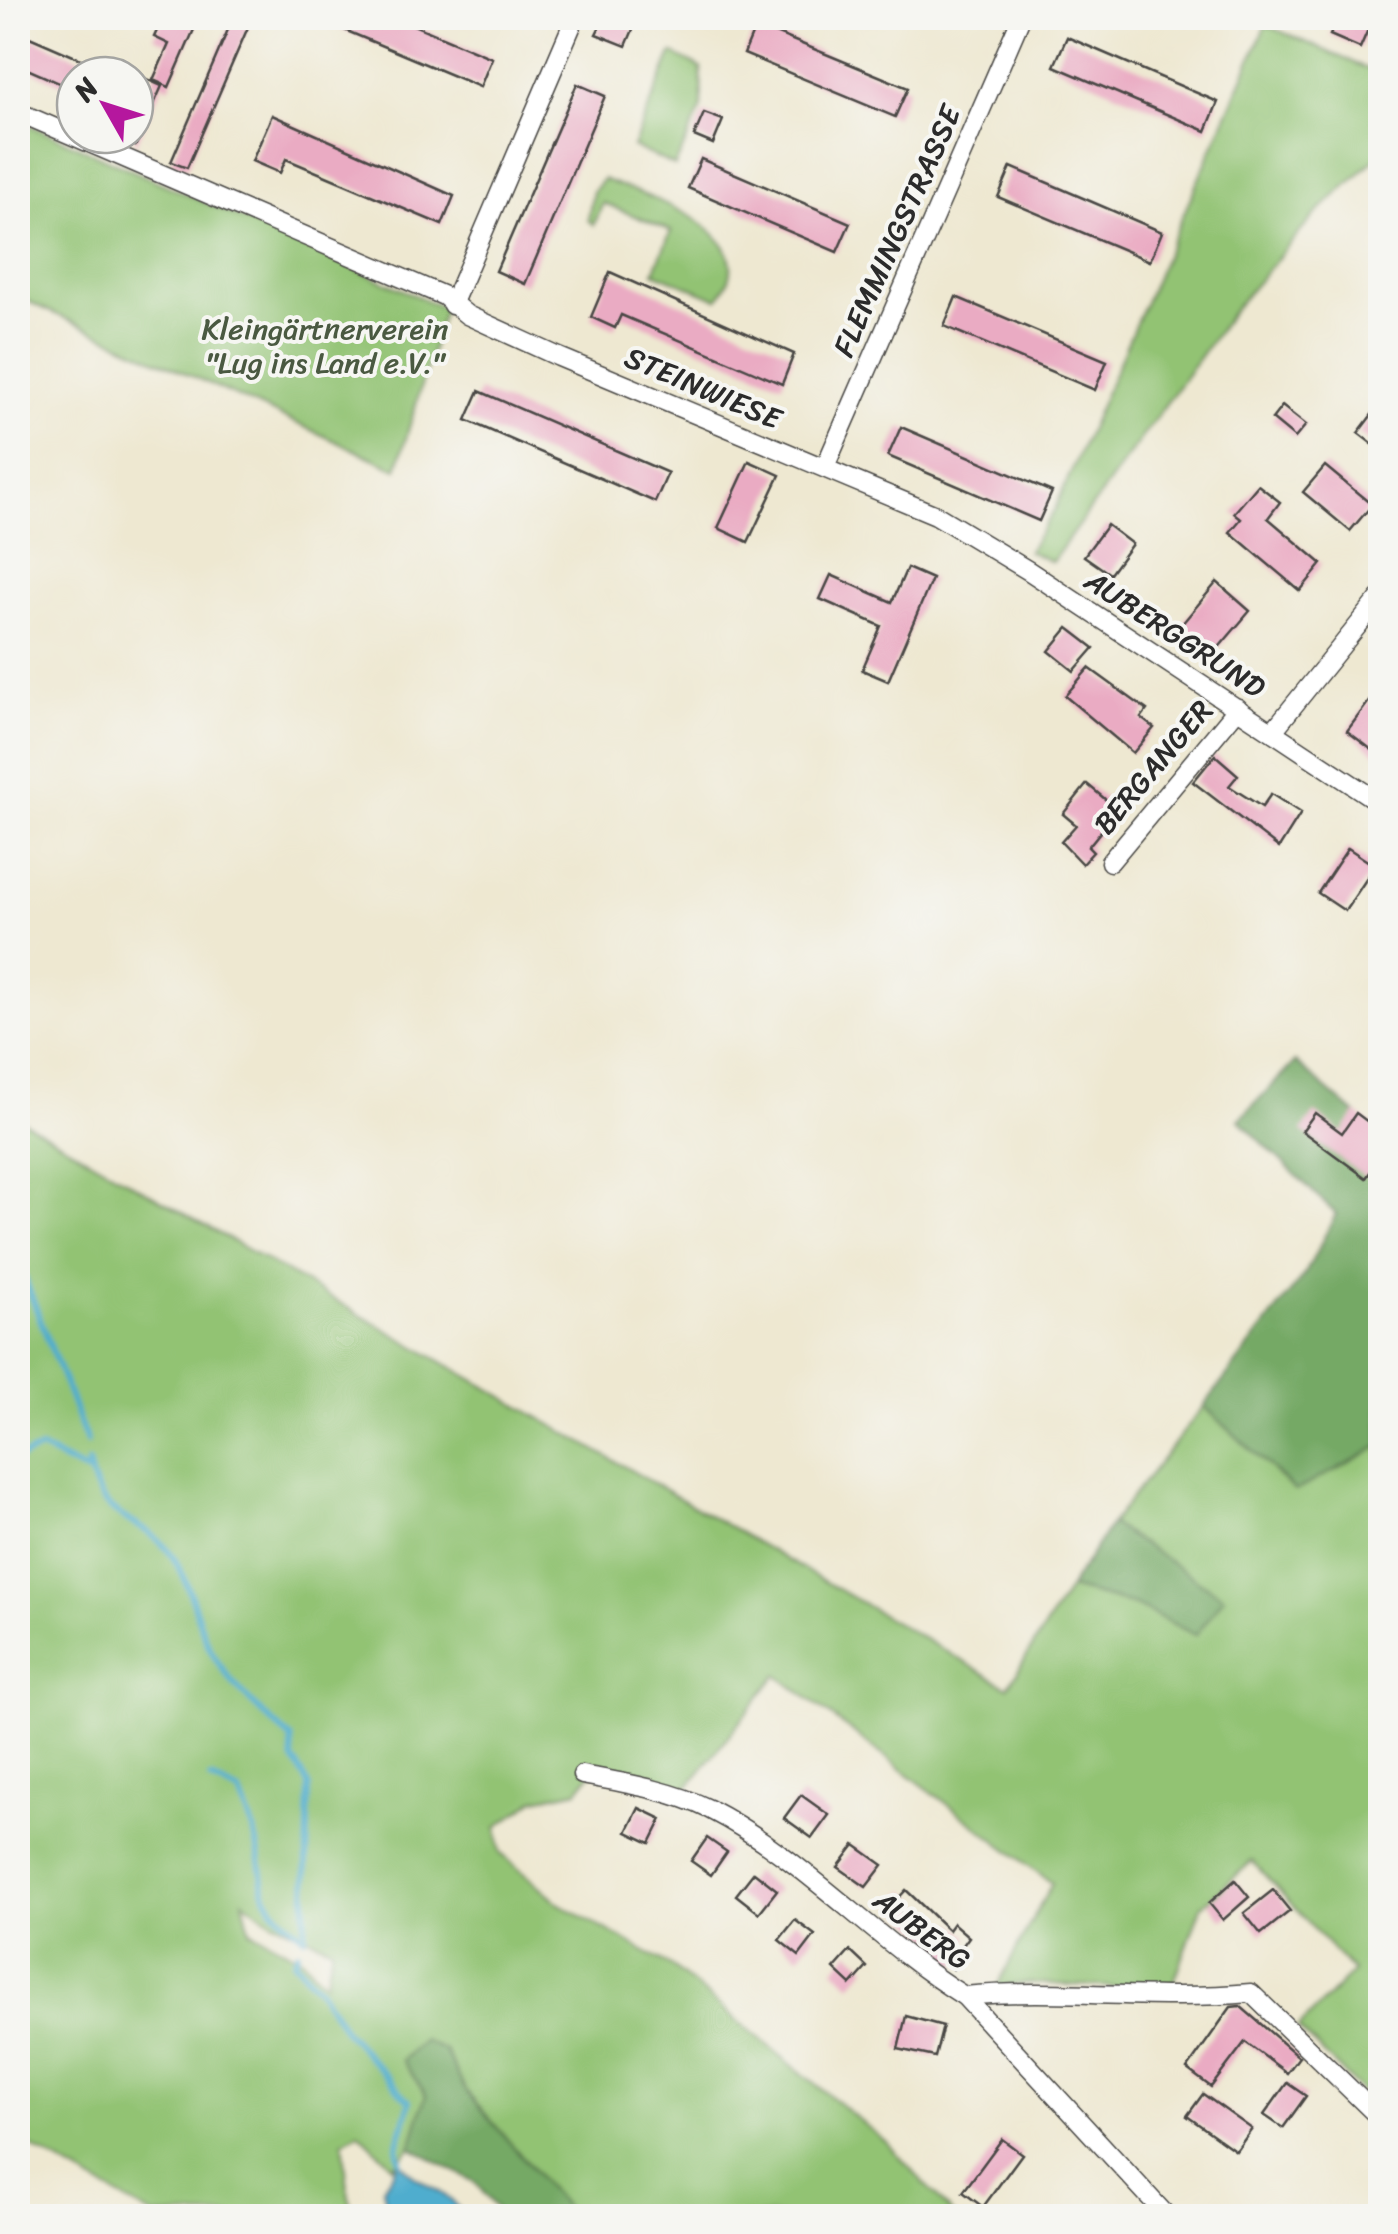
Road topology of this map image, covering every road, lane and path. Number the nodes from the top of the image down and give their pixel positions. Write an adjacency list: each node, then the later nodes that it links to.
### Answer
1 (576, 18): 4 (street)
2 (1021, 18): 5 (street, FLEMMINGSTRASSE)
3 (18, 112): 4 (street, STEINWIESE)
4 (452, 305): 5 (street, STEINWIESE)
5 (824, 468): 6 (street, STEINWIESE)
6 (936, 515): 8 (street, AUBERGGRUND)
7 (1380, 598): 9 (street)
8 (1238, 708): 9 (street, AUBERGGRUND); 11 (street, BERGANGER)
9 (1273, 731): 10 (street, AUBERGGRUND)
10 (1380, 803)
11 (1110, 862)
12 (582, 1775): 13 (street, AUBERG)
13 (964, 1996): 14 (street); 15 (street, AUBERG)
14 (1380, 2118)
15 (1167, 2216)

